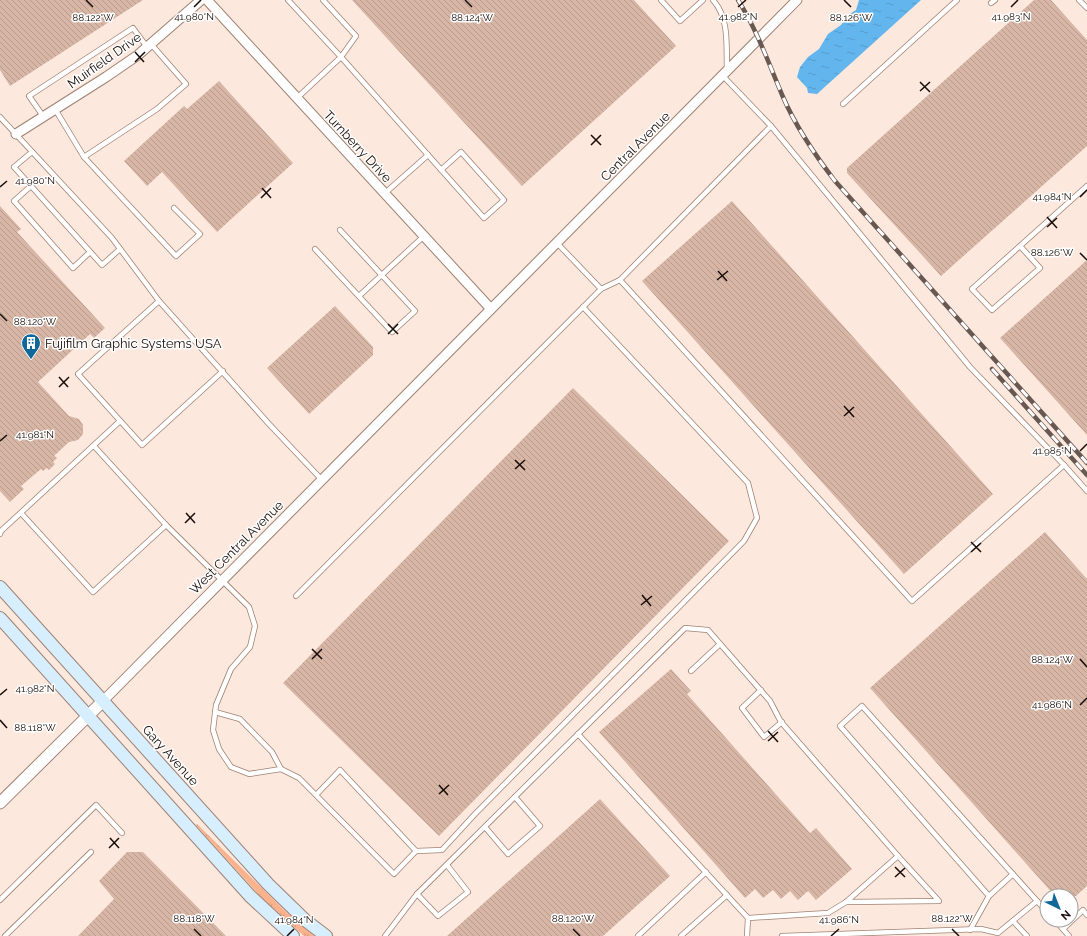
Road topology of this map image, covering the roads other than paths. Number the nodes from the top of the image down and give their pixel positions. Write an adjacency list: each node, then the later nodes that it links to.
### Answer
1 (201, 0): 12 (street, Muirfield Drive)
2 (207, 0): 15 (street, Turnberry Drive)
3 (288, 0): 13 (lane)
4 (322, 0): 13 (lane)
5 (662, 0): 6 (lane)
6 (703, 0)
7 (713, 0): 14 (lane)
8 (798, 0): 14 (street, Central Avenue)
9 (957, 0): 16 (lane)
10 (1079, 0): 11 (lane)
11 (1087, 8)
12 (149, 46): 17 (street, Muirfield Drive); 19 (lane); 24 (lane)
13 (341, 57): 15 (lane); 23 (lane)
14 (725, 74): 20 (lane); 32 (street, Central Avenue)
15 (297, 98): 28 (street, Turnberry Drive)
16 (843, 104)
17 (55, 109): 19 (street, Muirfield Drive); 24 (lane)
18 (0, 116): 21 (lane)
19 (43, 116): 21 (street, Muirfield Drive)
20 (770, 126): 38 (lane); 47 (lane)
21 (16, 134): 22 (lane)
22 (32, 152): 26 (lane); 34 (lane)
23 (428, 155): 25 (lane); 28 (lane)
24 (84, 157): 29 (lane)
25 (441, 170): 25 (lane)
26 (31, 186): 36 (lane); 36 (lane)
27 (1087, 186): 33 (lane)
28 (384, 194): 31 (street, Turnberry Drive)
29 (174, 208)
30 (340, 230): 37 (lane)
31 (424, 236): 37 (lane); 43 (street, Turnberry Drive)
32 (557, 243): 39 (lane); 43 (street, Central Avenue)
33 (1020, 246): 33 (lane)
34 (120, 249): 36 (lane); 41 (lane)
35 (315, 249): 40 (lane)
36 (90, 252)
37 (382, 275): 40 (lane); 40 (lane)
38 (620, 280): 39 (lane); 47 (lane)
39 (601, 289): 42 (lane)
40 (359, 296)
41 (159, 301): 44 (lane); 45 (lane)
42 (583, 307): 55 (lane); 71 (lane)
43 (491, 309): 48 (street, West Central Avenue)
44 (223, 371): 45 (lane); 48 (lane)
45 (120, 421): 46 (lane)
46 (94, 446): 50 (lane); 51 (lane)
47 (1064, 465): 49 (lane)
48 (322, 480): 53 (street, West Central Avenue)
49 (1087, 491)
50 (21, 513): 51 (lane); 52 (lane)
51 (166, 525): 53 (lane)
52 (0, 532)
53 (222, 580): 60 (street, West Central Avenue); 61 (lane)
54 (0, 587): 60 (main road, Gary Avenue)
55 (296, 596)
56 (0, 618): 62 (main road)
57 (720, 644): 58 (lane); 59 (lane); 64 (lane)
58 (691, 671)
59 (761, 690): 63 (lane); 63 (lane)
60 (103, 701): 62 (street, West Central Avenue); 90 (main road, Gary Avenue)
61 (215, 712): 65 (lane); 65 (lane)
62 (88, 716): 68 (street, West Central Avenue); 88 (main road)
63 (782, 722): 73 (lane)
64 (578, 734): 67 (lane); 75 (lane)
65 (281, 769): 66 (lane)
66 (316, 795): 71 (lane); 71 (lane)
67 (515, 797): 69 (lane); 69 (lane)
68 (0, 804)
69 (485, 827): 74 (lane)
70 (122, 833): 80 (lane)
71 (416, 851)
72 (91, 852): 89 (lane)
73 (898, 856): 82 (lane); 82 (lane)
74 (447, 865): 77 (lane); 77 (lane)
75 (706, 872): 78 (lane); 92 (lane)
76 (1013, 874): 79 (lane); 79 (lane); 81 (lane)
77 (417, 894): 91 (lane)
78 (727, 895): 84 (lane); 93 (lane)
79 (989, 896): 87 (lane)
80 (0, 900)
81 (1037, 901): 85 (lane)
82 (846, 902): 84 (lane)
83 (1087, 915): 86 (lane)
84 (748, 918): 94 (lane)
85 (1013, 921): 87 (lane); 96 (lane)
86 (1063, 929): 97 (lane)
87 (970, 930): 95 (lane)
88 (289, 935)
89 (5, 936)
90 (326, 936)
91 (385, 936)
92 (638, 936)
93 (680, 936)
94 (747, 936)
95 (782, 936)
96 (1027, 936)
97 (1069, 936)

